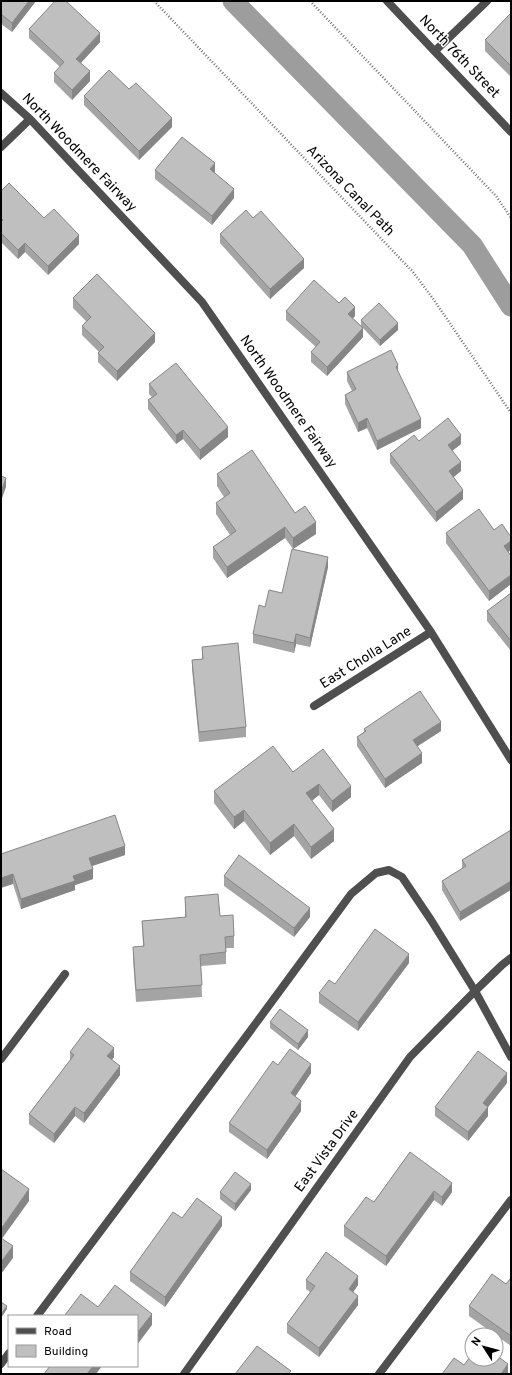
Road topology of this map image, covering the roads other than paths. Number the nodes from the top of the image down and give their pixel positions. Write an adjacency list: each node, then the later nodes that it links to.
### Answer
1 (387, 1): 3 (street, North 76th Street)
2 (487, 1): 3 (street)
3 (436, 51): 6 (street, North 76th Street)
4 (1, 93): 5 (street, North Woodmere Fairway)
5 (30, 119): 7 (street); 8 (street, North Woodmere Fairway)
6 (511, 132)
7 (1, 147)
8 (431, 632): 9 (street, East Cholla Lane); 10 (street, North Woodmere Fairway)
9 (314, 706)
10 (511, 760)
11 (511, 958): 13 (street, East Vista Drive)
12 (65, 974): 15 (street)
13 (475, 991): 14 (street); 17 (street); 20 (street, East Vista Drive)
14 (511, 1057)
15 (1, 1058)
16 (511, 1200): 21 (street)
17 (38, 1315)
18 (8, 1354): 19 (street)
19 (1, 1364)
20 (184, 1374)
21 (379, 1374)

